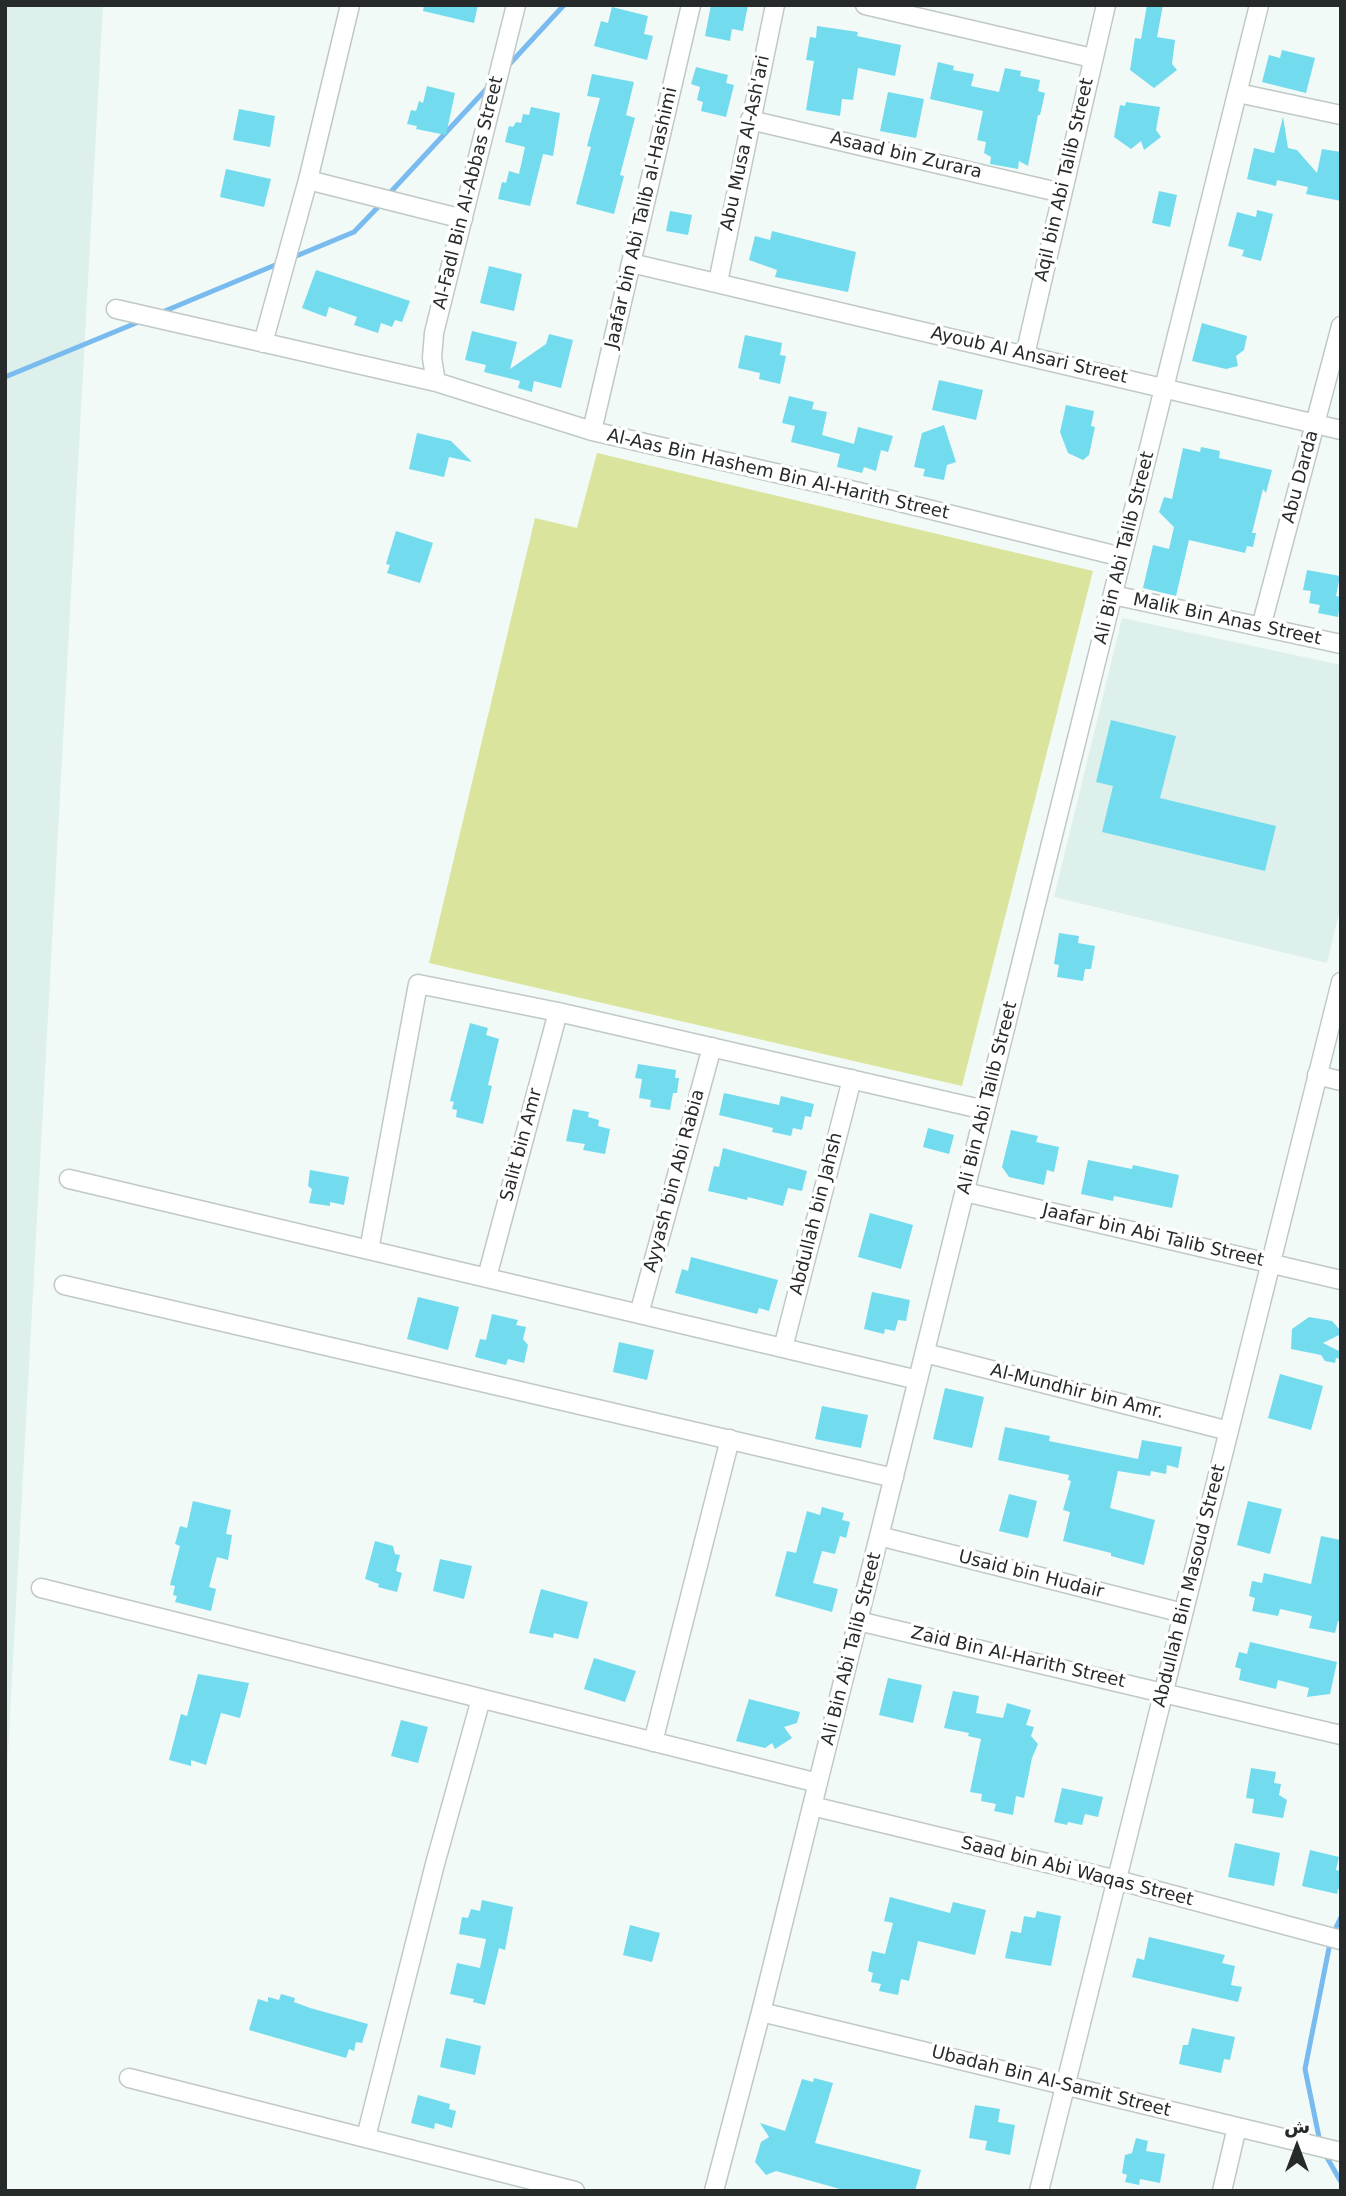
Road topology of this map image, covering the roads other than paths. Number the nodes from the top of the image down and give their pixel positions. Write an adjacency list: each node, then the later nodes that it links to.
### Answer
1 (350, 5): 12 (street)
2 (516, 5): 14 (street, Al-Fadl Bin Al-Abbas Street)
3 (691, 5): 15 (street, Jaafar bin Abi Talib al-Hashimi)
4 (775, 5): 11 (street, Abu Musa Al-Ash'ari)
5 (865, 5): 8 (street)
6 (1106, 5): 8 (street, Aqil bin Abi Talib Street)
7 (1259, 5): 9 (street, Ali Bin Abi Talib Street)
8 (1093, 58): 13 (street, Aqil bin Abi Talib Street)
9 (1238, 93): 10 (street); 22 (street, Ali Bin Abi Talib Street)
10 (1341, 115)
11 (750, 120): 13 (street, Asaad bin Zurara); 16 (street, Abu Musa Al-Ash'ari)
12 (308, 180): 14 (street); 19 (street)
13 (1062, 193): 20 (street, Aqil bin Abi Talib Street)
14 (463, 219): 21 (street, Al-Fadl Bin Al-Abbas Street)
15 (631, 263): 16 (street, Ayoub Al Ansari Street); 25 (street, Jaafar bin Abi Talib al-Hashimi)
16 (718, 282): 20 (street, Ayoub Al Ansari Street)
17 (116, 309): 19 (street, Al-Aas Bin Hashem Bin Al-Harith Street)
18 (1341, 326): 23 (street, Abu Darda)
19 (263, 343): 21 (street, Al-Aas Bin Hashem Bin Al-Harith Street)
20 (1025, 355): 22 (street, Ayoub Al Ansari Street)
21 (436, 383): 25 (street, Al-Aas Bin Hashem Bin Al-Harith Street)
22 (1164, 388): 23 (street, Ayoub Al Ansari Street); 26 (street, Ali Bin Abi Talib Street)
23 (1315, 424): 24 (street, Ayoub Al Ansari Street); 28 (street, Abu Darda)
24 (1341, 430)
25 (592, 432): 26 (street, Al-Aas Bin Hashem Bin Al-Harith Street)
26 (1122, 557): 27 (street, Ali Bin Abi Talib Street)
27 (1113, 595): 28 (street, Malik Bin Anas Street); 36 (street, Ali Bin Abi Talib Street)
28 (1261, 627): 29 (street, Malik Bin Anas Street)
29 (1341, 645)
30 (1341, 982): 33 (street, Abdullah Bin Masoud Street)
31 (558, 1012): 32 (street); 39 (street); 41 (street, Salit bin Amr)
32 (712, 1047): 34 (street); 44 (street, Ayyash bin Abi Rabia)
33 (1317, 1075): 35 (street); 40 (street, Abdullah Bin Masoud Street)
34 (852, 1079): 36 (street); 45 (street, Abdullah bin Jahsh)
35 (1341, 1081)
36 (985, 1110): 38 (street, Ali Bin Abi Talib Street)
37 (69, 1180): 39 (street)
38 (965, 1192): 40 (street, Jaafar bin Abi Talib Street); 46 (street, Ali Bin Abi Talib Street)
39 (369, 1250): 41 (street)
40 (1270, 1264): 42 (street, Jaafar bin Abi Talib Street); 48 (street, Abdullah Bin Masoud Street)
41 (486, 1277): 44 (street)
42 (1341, 1280)
43 (64, 1285): 49 (street)
44 (639, 1314): 45 (street)
45 (783, 1348): 47 (street)
46 (925, 1353): 47 (street, Ali Bin Abi Talib Street); 48 (street, Al-Mundhir bin Amr.)
47 (918, 1380): 50 (street, Ali Bin Abi Talib Street)
48 (1229, 1431): 53 (street, Abdullah Bin Masoud Street)
49 (730, 1439): 50 (street); 58 (street)
50 (894, 1478): 51 (street, Ali Bin Abi Talib Street)
51 (879, 1536): 53 (street, Usaid bin Hudair); 54 (street, Ali Bin Abi Talib Street)
52 (41, 1588): 56 (street)
53 (1183, 1613): 55 (street, Abdullah Bin Masoud Street)
54 (858, 1621): 55 (street, Zaid Bin Al-Harith Street); 59 (street, Ali Bin Abi Talib Street)
55 (1164, 1693): 57 (street, Zaid Bin Al-Harith Street); 61 (street, Abdullah Bin Masoud Street)
56 (481, 1699): 58 (street); 67 (street)
57 (1341, 1735)
58 (653, 1742): 59 (street)
59 (818, 1783): 60 (street, Ali Bin Abi Talib Street)
60 (812, 1806): 61 (street, Saad bin Abi Waqas Street); 63 (street, Ali Bin Abi Talib Street)
61 (1117, 1880): 62 (street, Saad bin Abi Waqas Street); 65 (street, Abdullah Bin Masoud Street)
62 (1341, 1940)
63 (761, 2012): 65 (street, Ubadah Bin Al-Samit Street); 70 (street, Ali Bin Abi Talib Street)
64 (130, 2078): 67 (street)
65 (1066, 2085): 66 (street, Ubadah Bin Al-Samit Street); 71 (street, Abdullah Bin Masoud Street)
66 (1237, 2127): 68 (street, Ubadah Bin Al-Samit Street); 72 (street)
67 (366, 2137): 69 (street)
68 (1341, 2152)
69 (575, 2191)
70 (715, 2191)
71 (1039, 2191)
72 (1222, 2191)

